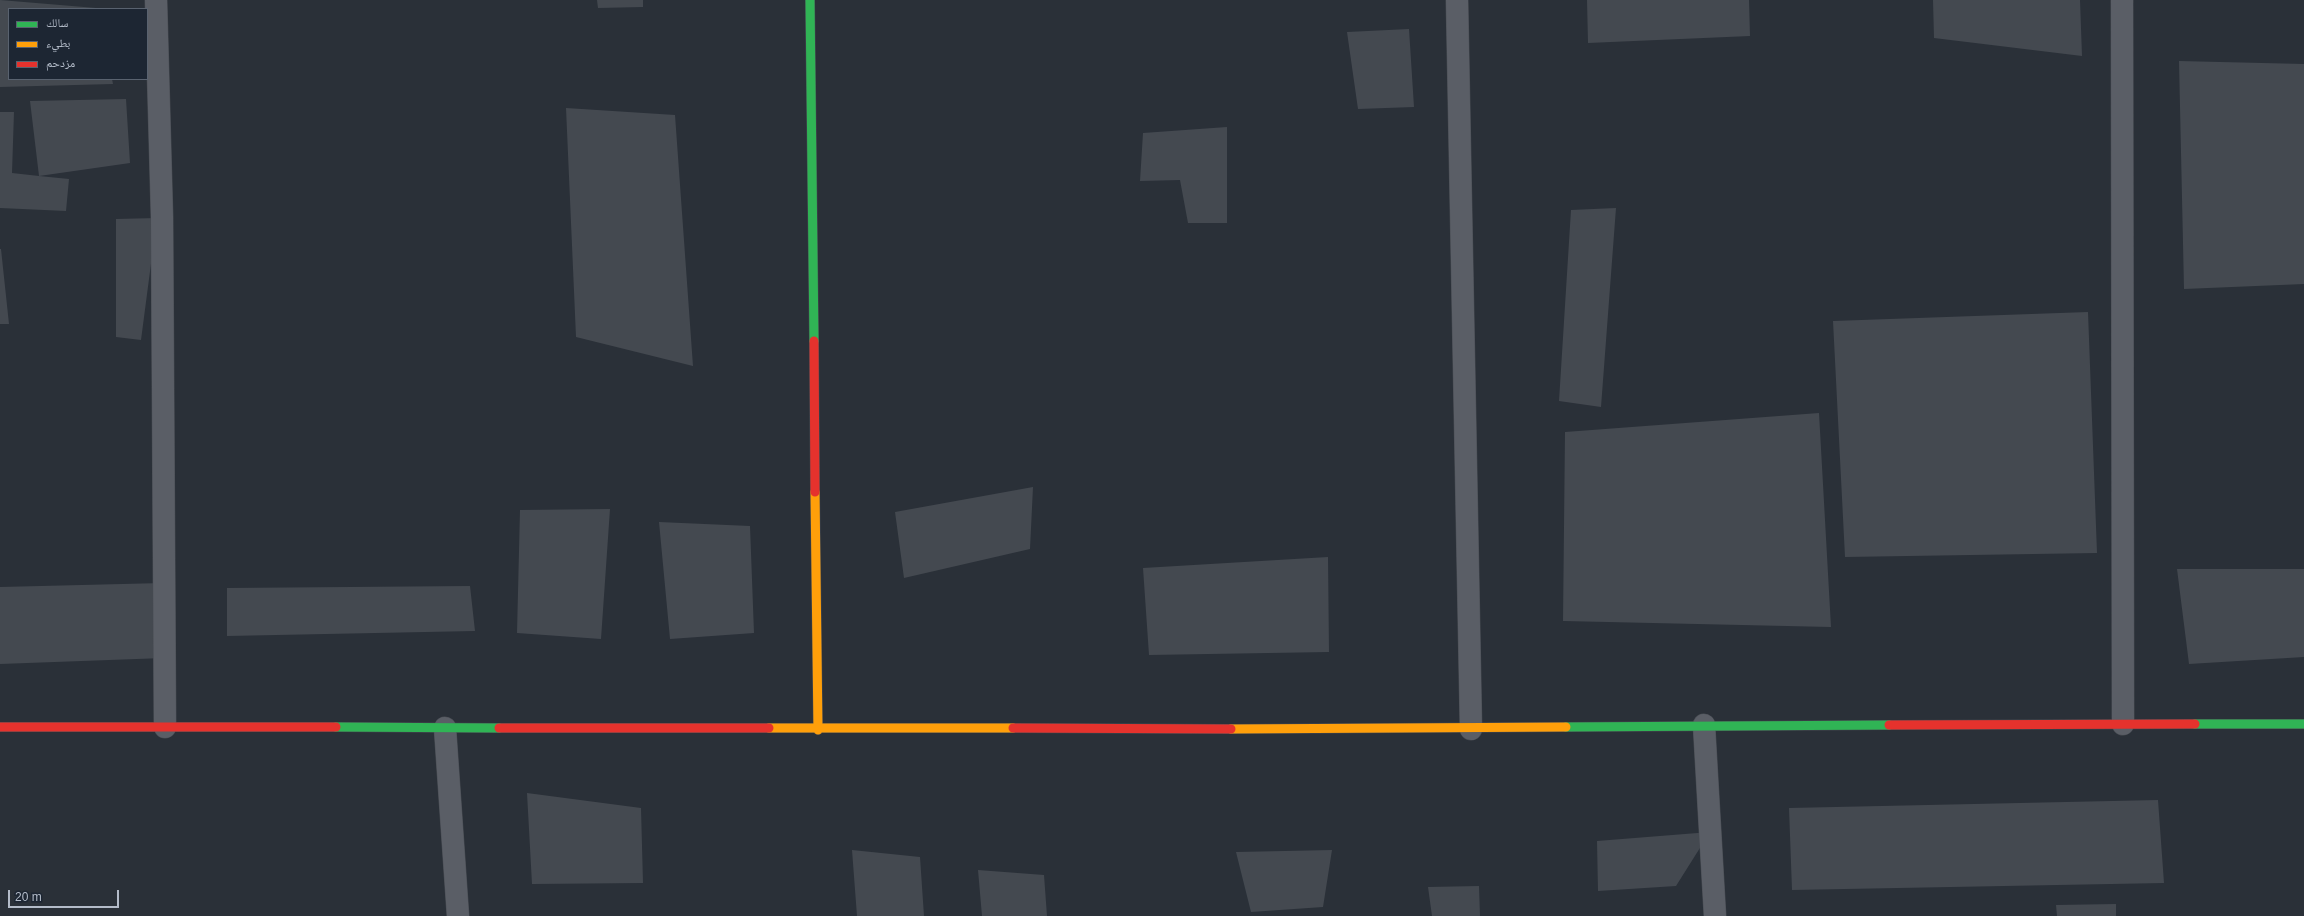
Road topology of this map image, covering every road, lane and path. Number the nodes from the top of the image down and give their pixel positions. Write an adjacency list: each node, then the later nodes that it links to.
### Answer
1 (156, 0): 9 (street)
2 (810, 0): 12 (street)
3 (1457, 0): 11 (street)
4 (2122, 0): 5 (street)
5 (2123, 724): 6 (street); 7 (street)
6 (2304, 724)
7 (1704, 725): 11 (street); 14 (street)
8 (0, 726): 9 (street)
9 (165, 727): 10 (street)
10 (445, 728): 12 (street); 13 (street)
11 (1471, 729): 12 (street)
12 (818, 730)
13 (458, 916)
14 (1715, 916)

